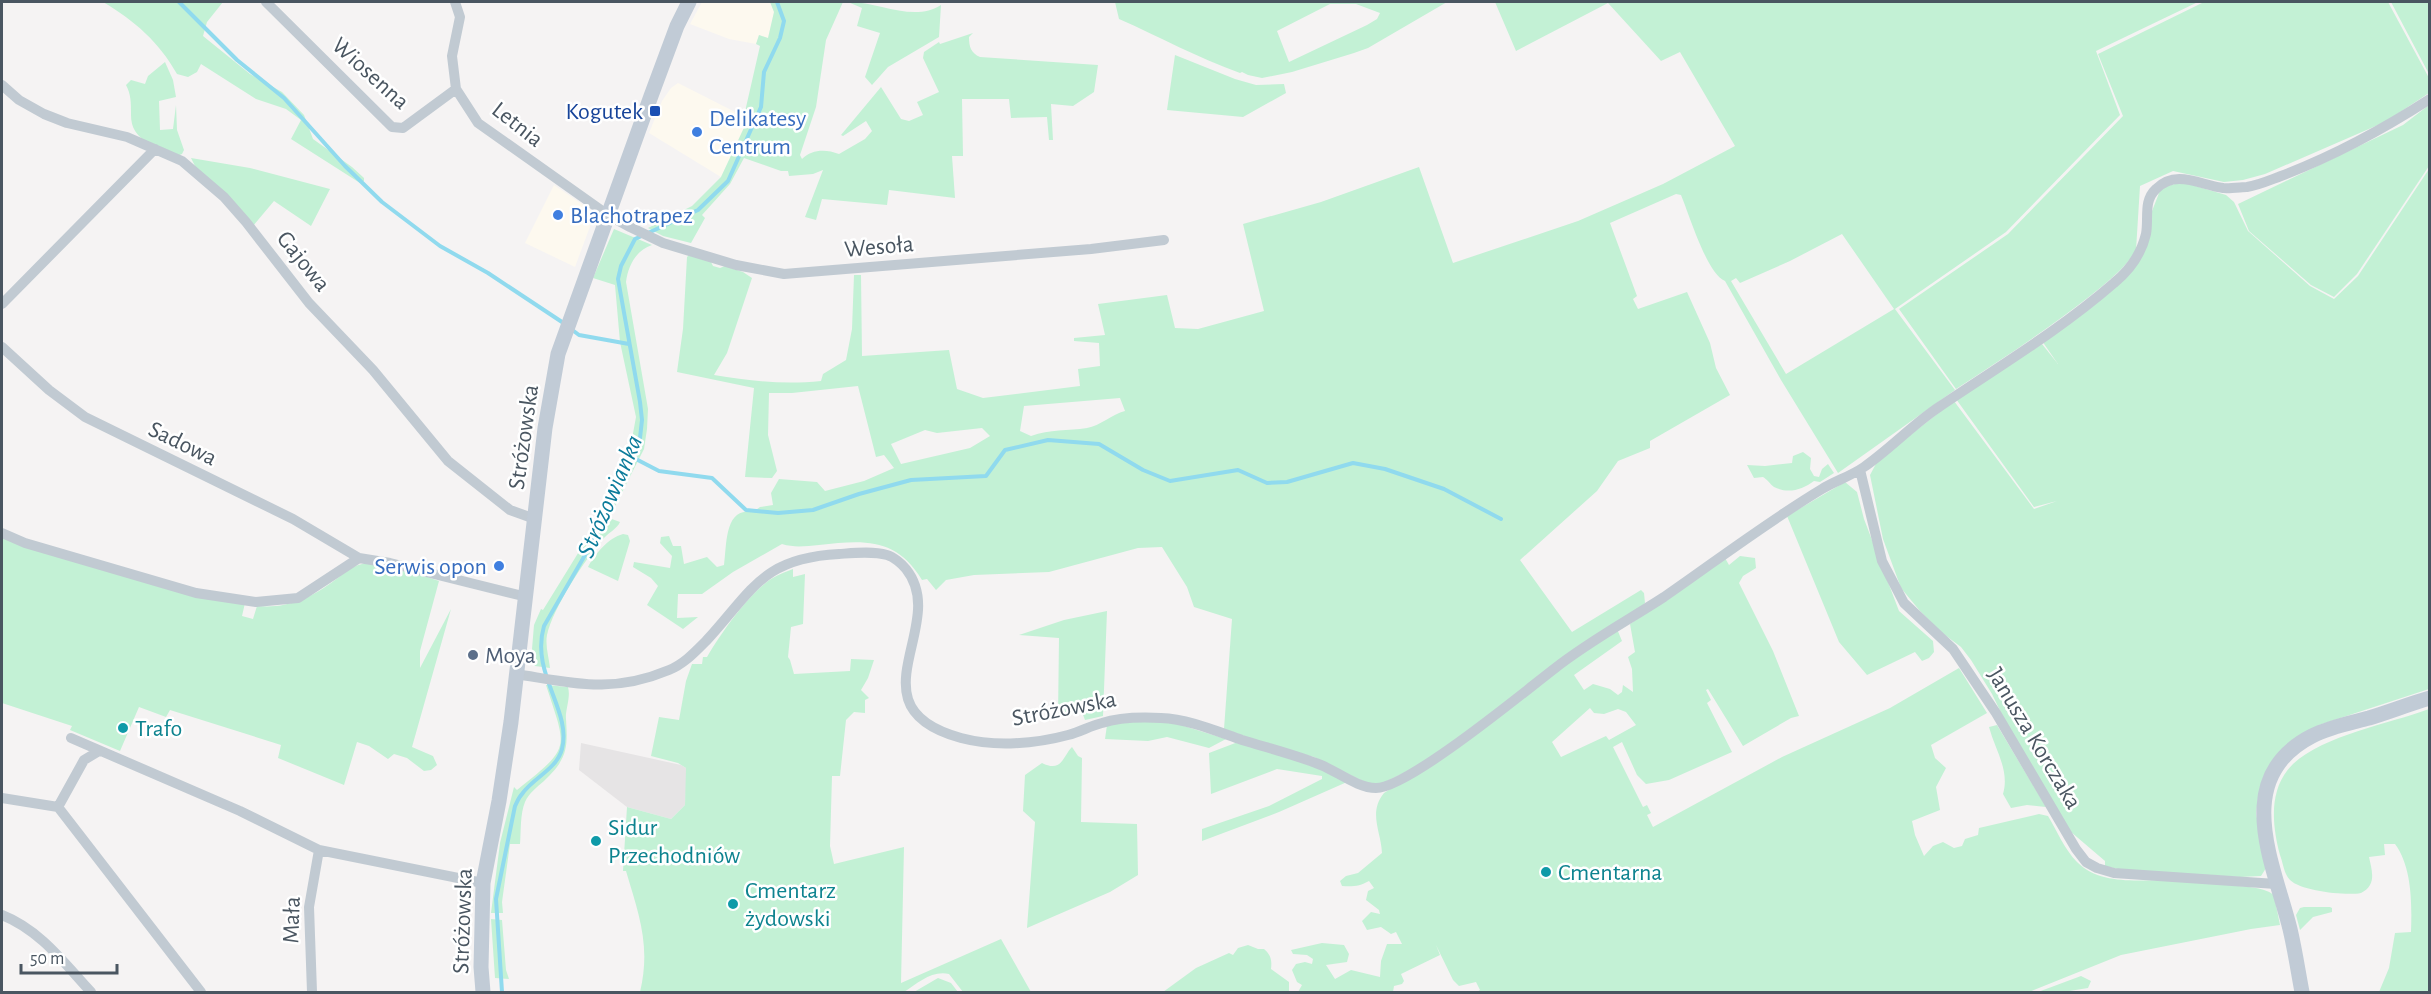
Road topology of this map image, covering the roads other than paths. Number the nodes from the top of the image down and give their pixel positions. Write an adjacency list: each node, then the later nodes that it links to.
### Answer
1 (266, 2): 5 (street, Wiosenna)
2 (455, 2): 5 (street, Letnia)
3 (689, 2): 8 (main road, Stróżowska)
4 (2, 85): 7 (street, Gajowa)
5 (456, 89): 8 (street, Letnia)
6 (2430, 99): 12 (street)
7 (155, 149): 10 (street); 13 (street, Gajowa)
8 (608, 214): 9 (street, Wesoła); 13 (main road, Stróżowska)
9 (1164, 240)
10 (2, 304)
11 (2, 346): 15 (street, Sadowa)
12 (1860, 470): 17 (street, Stróżowska); 25 (street, Janusza Korczaka)
13 (535, 519): 16 (main road, Stróżowska)
14 (2, 533): 15 (street)
15 (359, 558): 16 (street)
16 (527, 597): 17 (main road, Stróżowska)
17 (516, 674): 24 (main road, Stróżowska)
18 (2430, 698): 25 (main road)
19 (71, 738): 20 (street)
20 (99, 751): 22 (street); 23 (street)
21 (2, 798): 22 (street)
22 (58, 807): 28 (street)
23 (319, 850): 24 (street); 29 (street, Mała)
24 (483, 883): 30 (main road, Stróżowska)
25 (2276, 884): 31 (main road)
26 (2, 915): 27 (street)
27 (91, 993)
28 (201, 993)
29 (312, 993)
30 (483, 993)
31 (2302, 993)

